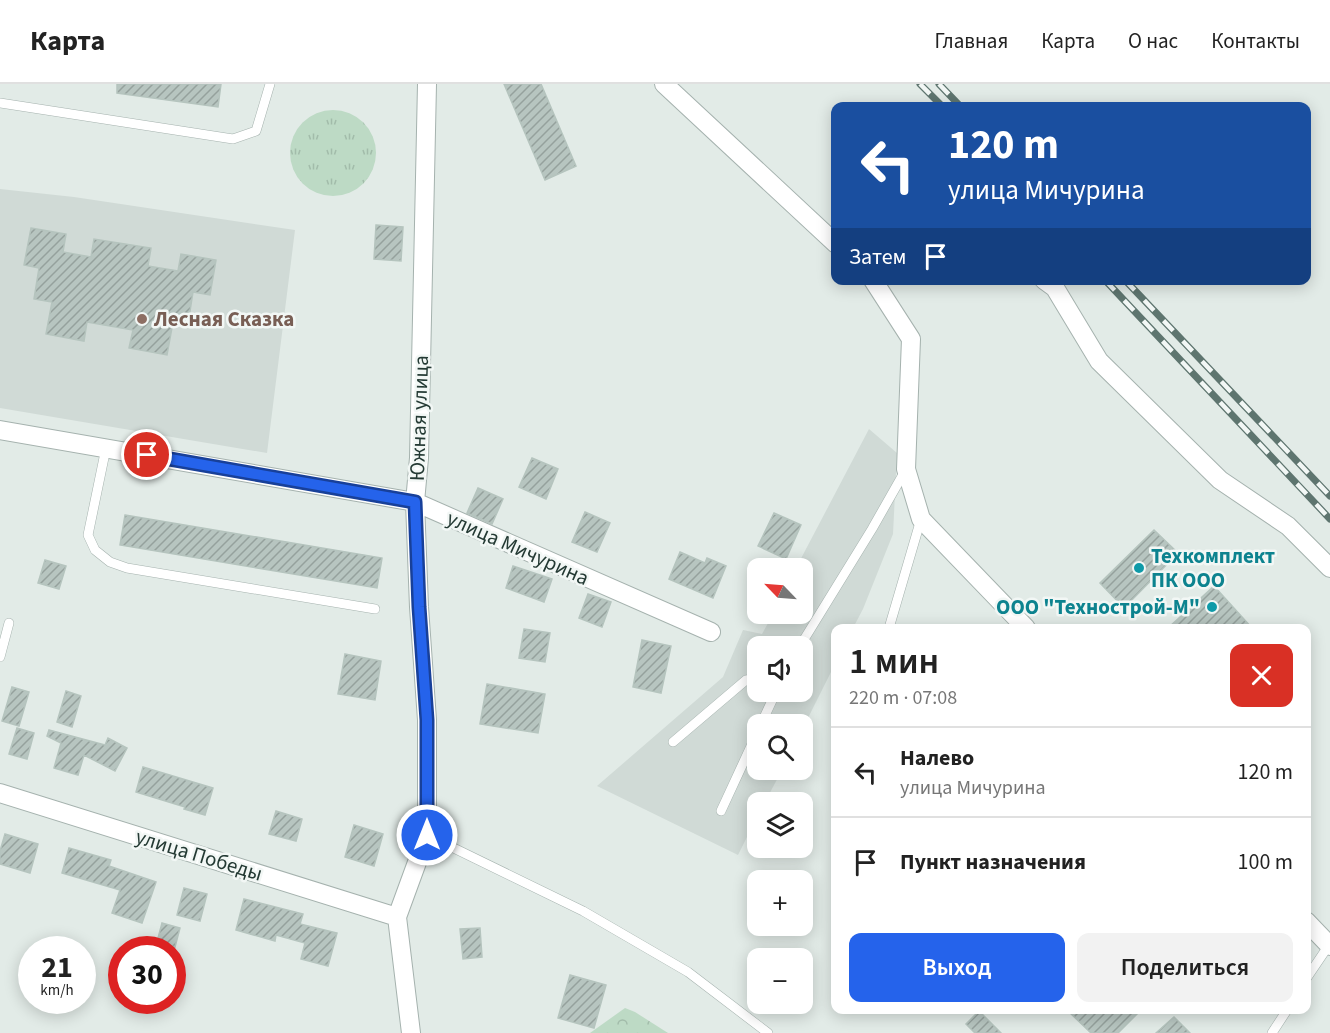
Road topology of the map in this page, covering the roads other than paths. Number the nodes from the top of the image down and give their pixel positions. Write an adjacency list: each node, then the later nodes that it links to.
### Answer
1 (270, 84): 4 (lane)
2 (426, 84): 11 (street, Южная улица)
3 (664, 84): 5 (street)
4 (0, 104)
5 (831, 239)
6 (876, 285): 10 (street)
7 (1051, 285): 13 (street)
8 (0, 430): 9 (street, улица Мичурина)
9 (106, 448): 11 (street, улица Мичурина); 14 (lane)
10 (906, 469): 12 (street); 19 (lane)
11 (415, 502): 18 (street, улица Мичурина); 26 (street, Южная улица)
12 (921, 519): 16 (lane); 17 (street)
13 (1330, 568)
14 (375, 609)
15 (9, 623): 20 (lane)
16 (891, 624)
17 (1022, 624)
18 (711, 632)
19 (806, 636)
20 (0, 657)
21 (747, 680): 22 (lane)
22 (673, 742)
23 (747, 755): 25 (lane)
24 (0, 793): 27 (street, улица Победы)
25 (721, 812)
26 (427, 835): 27 (street, Южная улица); 33 (lane)
27 (397, 917): 32 (street, Южная улица)
28 (1311, 926): 29 (street)
29 (1329, 945): 30 (lane)
30 (1311, 972)
31 (1284, 1014): 34 (lane)
32 (411, 1033)
33 (768, 1033)
34 (1272, 1033)

